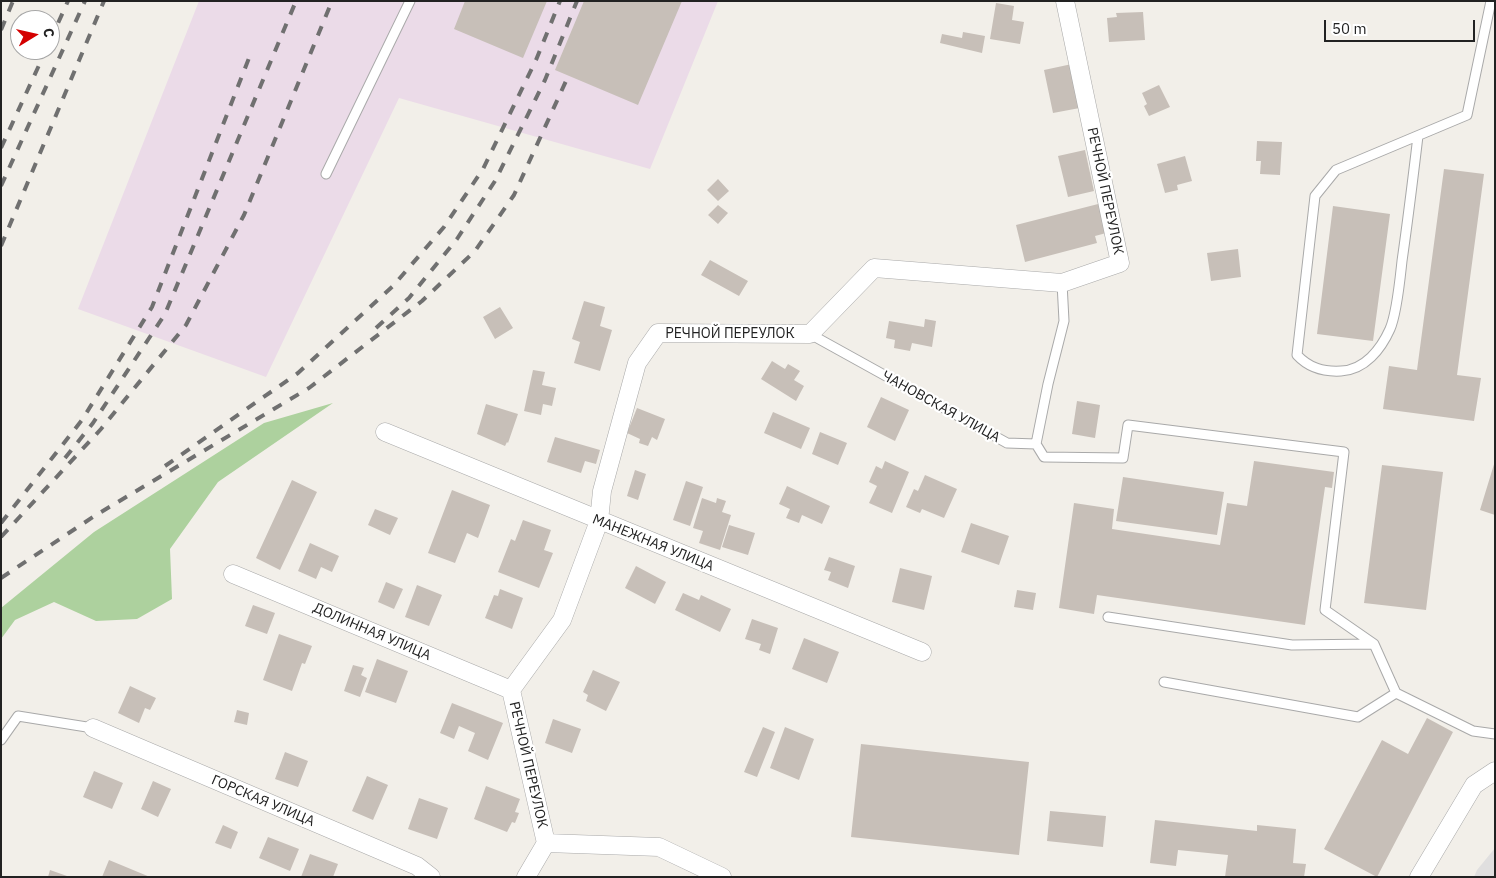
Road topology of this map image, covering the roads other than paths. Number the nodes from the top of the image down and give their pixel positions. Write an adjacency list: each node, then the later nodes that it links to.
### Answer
1 (410, 1): 5 (lane)
2 (1065, 1): 6 (street, РЕЧНОЙ ПЕРЕУЛОК)
3 (1491, 1): 4 (lane)
4 (1418, 136): 4 (lane)
5 (326, 174)
6 (1062, 283): 7 (street, РЕЧНОЙ ПЕРЕУЛОК); 9 (lane)
7 (810, 334): 9 (lane, ЧАНОВСКАЯ УЛИЦА); 10 (street, РЕЧНОЙ ПЕРЕУЛОК)
8 (385, 432): 10 (street, МАНЕЖНАЯ УЛИЦА)
9 (1036, 444): 13 (lane)
10 (600, 521): 14 (street, МАНЕЖНАЯ УЛИЦА); 16 (street, РЕЧНОЙ ПЕРЕУЛОК)
11 (233, 574): 16 (street, ДОЛИННАЯ УЛИЦА)
12 (1108, 617): 13 (lane)
13 (1374, 644): 17 (lane)
14 (922, 652)
15 (1164, 682): 17 (lane)
16 (511, 690): 22 (street, РЕЧНОЙ ПЕРЕУЛОК)
17 (1396, 693): 19 (lane)
18 (93, 728): 20 (lane); 23 (street, ГОРСКАЯ УЛИЦА)
19 (1495, 734)
20 (1, 740)
21 (1495, 771): 26 (street)
22 (546, 844): 24 (street, РЕЧНОЙ ПЕРЕУЛОК); 25 (street)
23 (431, 877)
24 (526, 877)
25 (722, 877)
26 (1419, 877)

